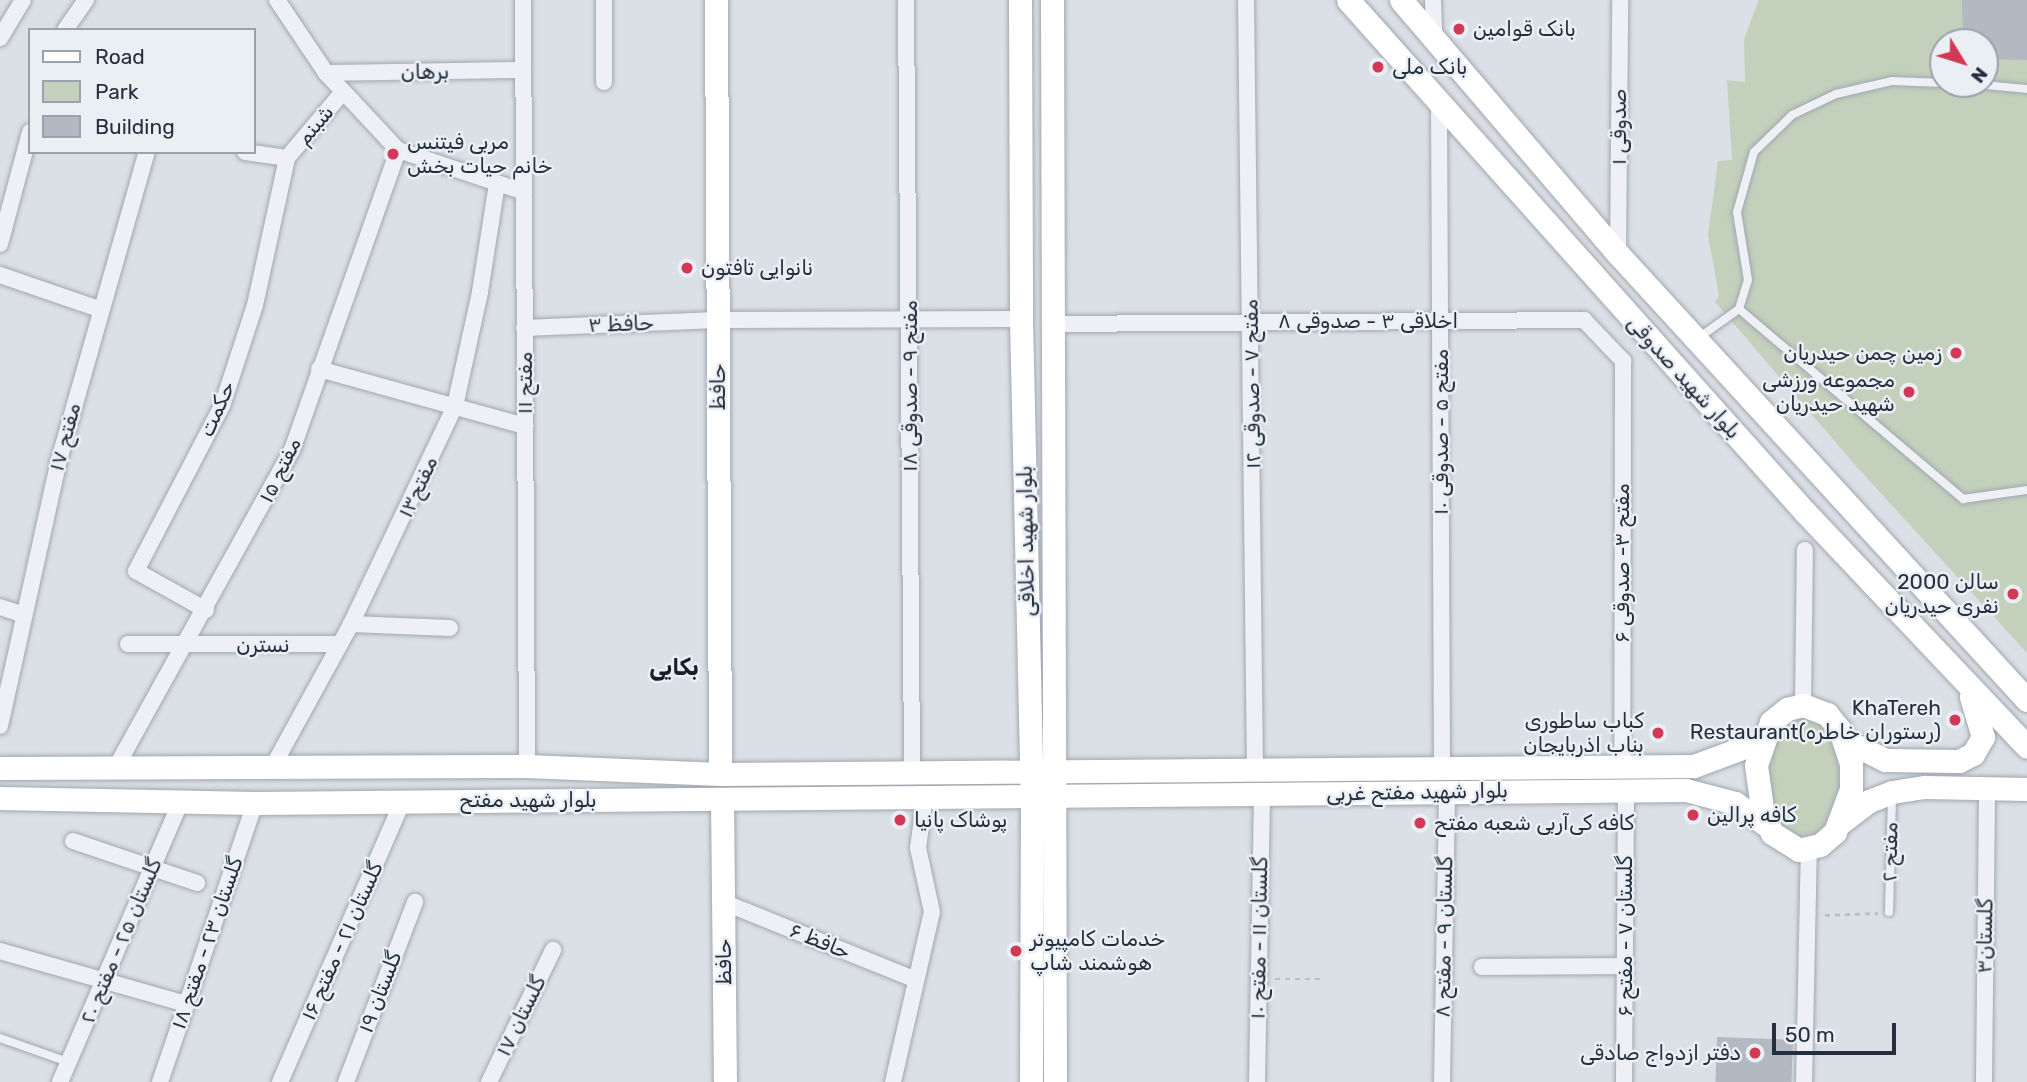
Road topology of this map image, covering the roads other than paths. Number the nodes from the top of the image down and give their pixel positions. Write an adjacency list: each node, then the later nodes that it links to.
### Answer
1 (23, 0): 17 (street)
2 (86, 0): 15 (street)
3 (277, 0): 19 (street, شبنم)
4 (523, 0): 18 (street, مفتح ۱۱)
5 (604, 0): 21 (street)
6 (716, 0): 40 (main road, حافظ)
7 (906, 0): 38 (street, مفتح ۹ - صدوقی ۱۸)
8 (1020, 0): 39 (main road, بلوار شهید اخلاقی)
9 (1052, 0): 43 (main road, بلوار شهید اخلاقی)
10 (1246, 0): 42 (street, مفتح ۷ - صدوقی ۱۲)
11 (1348, 0): 25 (main road, بلوار شهید صدوقی)
12 (1401, 0): 16 (main road, بلوار شهید صدوقی)
13 (1433, 0): 16 (street)
14 (1620, 0): 34 (street, صدوقی ۱)
15 (66, 28)
16 (1434, 37): 34 (main road, بلوار شهید صدوقی)
17 (0, 38)
18 (523, 70): 19 (street, برهان); 32 (street, مفتح ۱۱)
19 (326, 73): 24 (street, شبنم)
20 (1929, 81): 37 (lane)
21 (604, 82)
22 (1999, 86): 23 (lane)
23 (2027, 89)
24 (342, 93): 27 (street, شبنم); 30 (street, شبنم)
25 (1439, 99): 41 (street, مفتح ۵ - صدوقی ۱۰); 60 (main road, بلوار شهید صدوقی)
26 (28, 139): 33 (street)
27 (398, 150): 31 (street, شبنم); 47 (street, مفتح ۱۵)
28 (146, 154): 36 (street, مفتح ۱۷)
29 (256, 154): 30 (street, شبنم)
30 (287, 159): 53 (street, حکمت)
31 (497, 184): 32 (street, شبنم); 48 (street, مفتح۱۳)
32 (524, 191): 44 (street, مفتح ۱۱)
33 (0, 244)
34 (1618, 254): 45 (main road, بلوار شهید صدوقی)
35 (0, 275): 36 (street)
36 (99, 309): 54 (street, مفتح ۱۷)
37 (1739, 309): 45 (lane); 50 (lane)
38 (909, 319): 39 (street, حافظ ۳); 40 (street, حافظ ۳); 74 (street, مفتح ۹ - صدوقی ۱۸)
39 (1021, 319): 75 (main road, بلوار شهید اخلاقی)
40 (717, 320): 44 (street, حافظ ۳); 79 (main road, حافظ)
41 (1440, 320): 42 (street, اخلاقی ۳ - صدوقی ۸); 46 (street, اخلاقی ۳ - صدوقی ۸); 70 (street, مفتح ۵ - صدوقی ۱۰)
42 (1251, 322): 43 (street, اخلاقی ۳ - صدوقی ۸); 73 (street, مفتح ۷ - صدوقی ۱۲)
43 (1052, 324): 76 (main road, بلوار شهید اخلاقی)
44 (524, 328): 49 (street, مفتح ۱۱)
45 (1696, 340): 61 (main road, بلوار شهید صدوقی)
46 (1623, 361): 67 (street, مفتح ۳- صدوقی ۶)
47 (319, 369): 48 (street); 53 (street, مفتح ۱۵)
48 (454, 406): 49 (street); 55 (street, مفتح۱۳)
49 (525, 426): 69 (street, مفتح ۱۱)
50 (2027, 490)
51 (1805, 550): 62 (street)
52 (0, 607): 54 (street)
53 (206, 610): 59 (street, مفتح ۱۵)
54 (22, 614): 63 (street, مفتح ۱۷)
55 (351, 624): 56 (street); 58 (street, مفتح۱۳)
56 (450, 628)
57 (128, 644): 59 (street, نسترن)
58 (340, 644): 59 (street, نسترن); 68 (street, مفتح۱۳)
59 (186, 645): 72 (street, مفتح ۱۵)
60 (1967, 688): 64 (main road); 66 (main road, بلوار شهید صدوقی)
61 (2027, 700)
62 (1803, 705): 64 (main road); 65 (main road)
63 (0, 726)
64 (1845, 740): 96 (main road)
65 (1761, 741): 67 (main road, بلوار شهید مفتح غربی); 97 (main road)
66 (2027, 747)
67 (1622, 765): 70 (main road, بلوار شهید مفتح غربی)
68 (273, 766): 69 (main road, بلوار شهید مفتح); 72 (main road, بلوار شهید مفتح)
69 (527, 766): 79 (main road, بلوار شهید مفتح)
70 (1442, 766): 73 (main road, بلوار شهید مفتح غربی)
71 (0, 768): 72 (main road, بلوار شهید مفتح)
72 (115, 769)
73 (1255, 769): 77 (main road, بلوار شهید مفتح غربی)
74 (912, 771): 78 (main road, بلوار شهید مفتح); 79 (main road, بلوار شهید مفتح)
75 (1032, 771): 76 (main road, بلوار شهید مفتح); 78 (main road, بلوار شهید مفتح); 86 (main road, بلوار شهید اخلاقی)
76 (1055, 771): 77 (main road, بلوار شهید مفتح غربی); 87 (main road, بلوار شهید اخلاقی)
77 (1092, 771): 88 (main road)
78 (996, 772): 90 (main road)
79 (720, 774)
80 (1987, 789): 81 (main road); 84 (main road); 127 (street, گلستان۳)
81 (2027, 789)
82 (1626, 790): 83 (main road, بلوار شهید مفتح غربی); 97 (main road, بلوار شهید مفتح غربی); 107 (street, گلستان ۷ - مفتح ۶)
83 (1447, 791): 85 (main road, بلوار شهید مفتح غربی); 124 (street, گلستان ۹ - مفتح ۸)
84 (1892, 792): 96 (main road); 104 (lane, مفتح ۲)
85 (1262, 793): 88 (main road, بلوار شهید مفتح غربی); 123 (street, گلستان ۱۱ - مفتح ۱۰)
86 (1032, 795): 87 (main road, بلوار شهید مفتح); 90 (main road, بلوار شهید مفتح); 121 (main road, بلوار شهید اخلاقی)
87 (1056, 795): 88 (main road, بلوار شهید مفتح غربی); 122 (main road, بلوار شهید اخلاقی)
88 (1091, 795)
89 (925, 796): 90 (main road, بلوار شهید مفتح); 92 (main road, بلوار شهید مفتح); 109 (street)
90 (998, 796)
91 (0, 798): 93 (main road, بلوار شهید مفتح)
92 (722, 799): 94 (main road, بلوار شهید مفتح); 103 (main road, حافظ)
93 (181, 801): 95 (main road, بلوار شهید مفتح); 100 (street, گلستان ۲۵ - مفتح ۲۰)
94 (403, 801): 95 (main road, بلوار شهید مفتح); 116 (street, گلستان ۲۱ - مفتح ۱۶)
95 (255, 803): 111 (street, گلستان ۲۳ - مفتح ۱۸)
96 (1840, 823): 99 (main road)
97 (1769, 827): 99 (main road)
98 (73, 841): 100 (street)
99 (1809, 848): 126 (street)
100 (153, 868): 101 (street); 110 (street, گلستان ۲۵ - مفتح ۲۰)
101 (197, 883)
102 (415, 902): 117 (street, گلستان ۱۹)
103 (723, 902): 109 (street, حافظ ۶); 119 (main road, حافظ)
104 (1889, 912)
105 (553, 950): 118 (street, گلستان ۱۷)
106 (0, 951): 110 (street)
107 (1625, 966): 108 (street); 125 (street, گلستان ۷ - مفتح ۶)
108 (1482, 967)
109 (916, 980): 120 (street)
110 (104, 981): 111 (street); 113 (street, گلستان ۲۵ - مفتح ۲۰)
111 (186, 1004): 115 (street, گلستان ۲۳ - مفتح ۱۸)
112 (0, 1038): 113 (lane)
113 (68, 1062): 114 (street, گلستان ۲۵ - مفتح ۲۰)
114 (60, 1082)
115 (160, 1082)
116 (280, 1082)
117 (346, 1082)
118 (489, 1082)
119 (725, 1082)
120 (893, 1082)
121 (1031, 1082)
122 (1055, 1082)
123 (1256, 1082)
124 (1442, 1082)
125 (1624, 1082)
126 (1804, 1082)
127 (1984, 1082)

